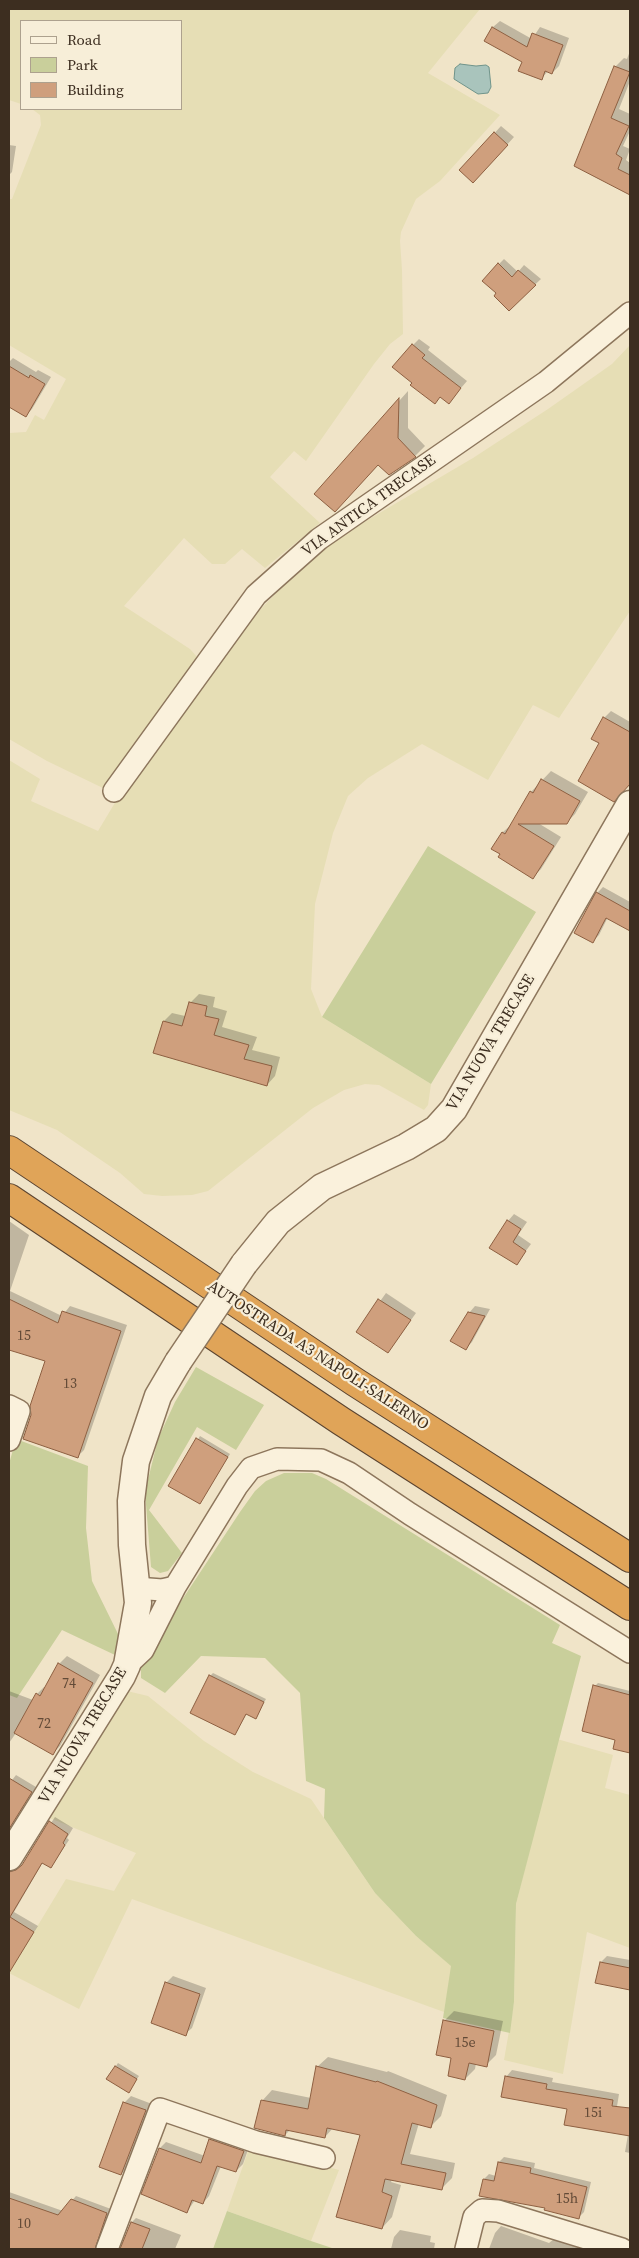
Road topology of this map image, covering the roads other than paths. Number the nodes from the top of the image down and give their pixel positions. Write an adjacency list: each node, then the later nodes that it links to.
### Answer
1 (630, 313): 2 (street, VIA ANTICA TRECASE)
2 (114, 791)
3 (630, 804): 9 (street, VIA NUOVA TRECASE, bridge)
4 (9, 1150): 8 (highway, AUTOSTRADA A3 NAPOLI-SALERNO)
5 (9, 1198): 11 (highway)
6 (9, 1406): 7 (street)
7 (9, 1440)
8 (630, 1558)
9 (137, 1595): 10 (street); 13 (street, VIA NUOVA TRECASE)
10 (171, 1596): 12 (street); 13 (street)
11 (630, 1606)
12 (630, 1652)
13 (127, 1665): 14 (street, VIA NUOVA TRECASE)
14 (9, 1857)
15 (324, 2158): 16 (street)
16 (107, 2249)
17 (466, 2249): 18 (street)
18 (622, 2249)

